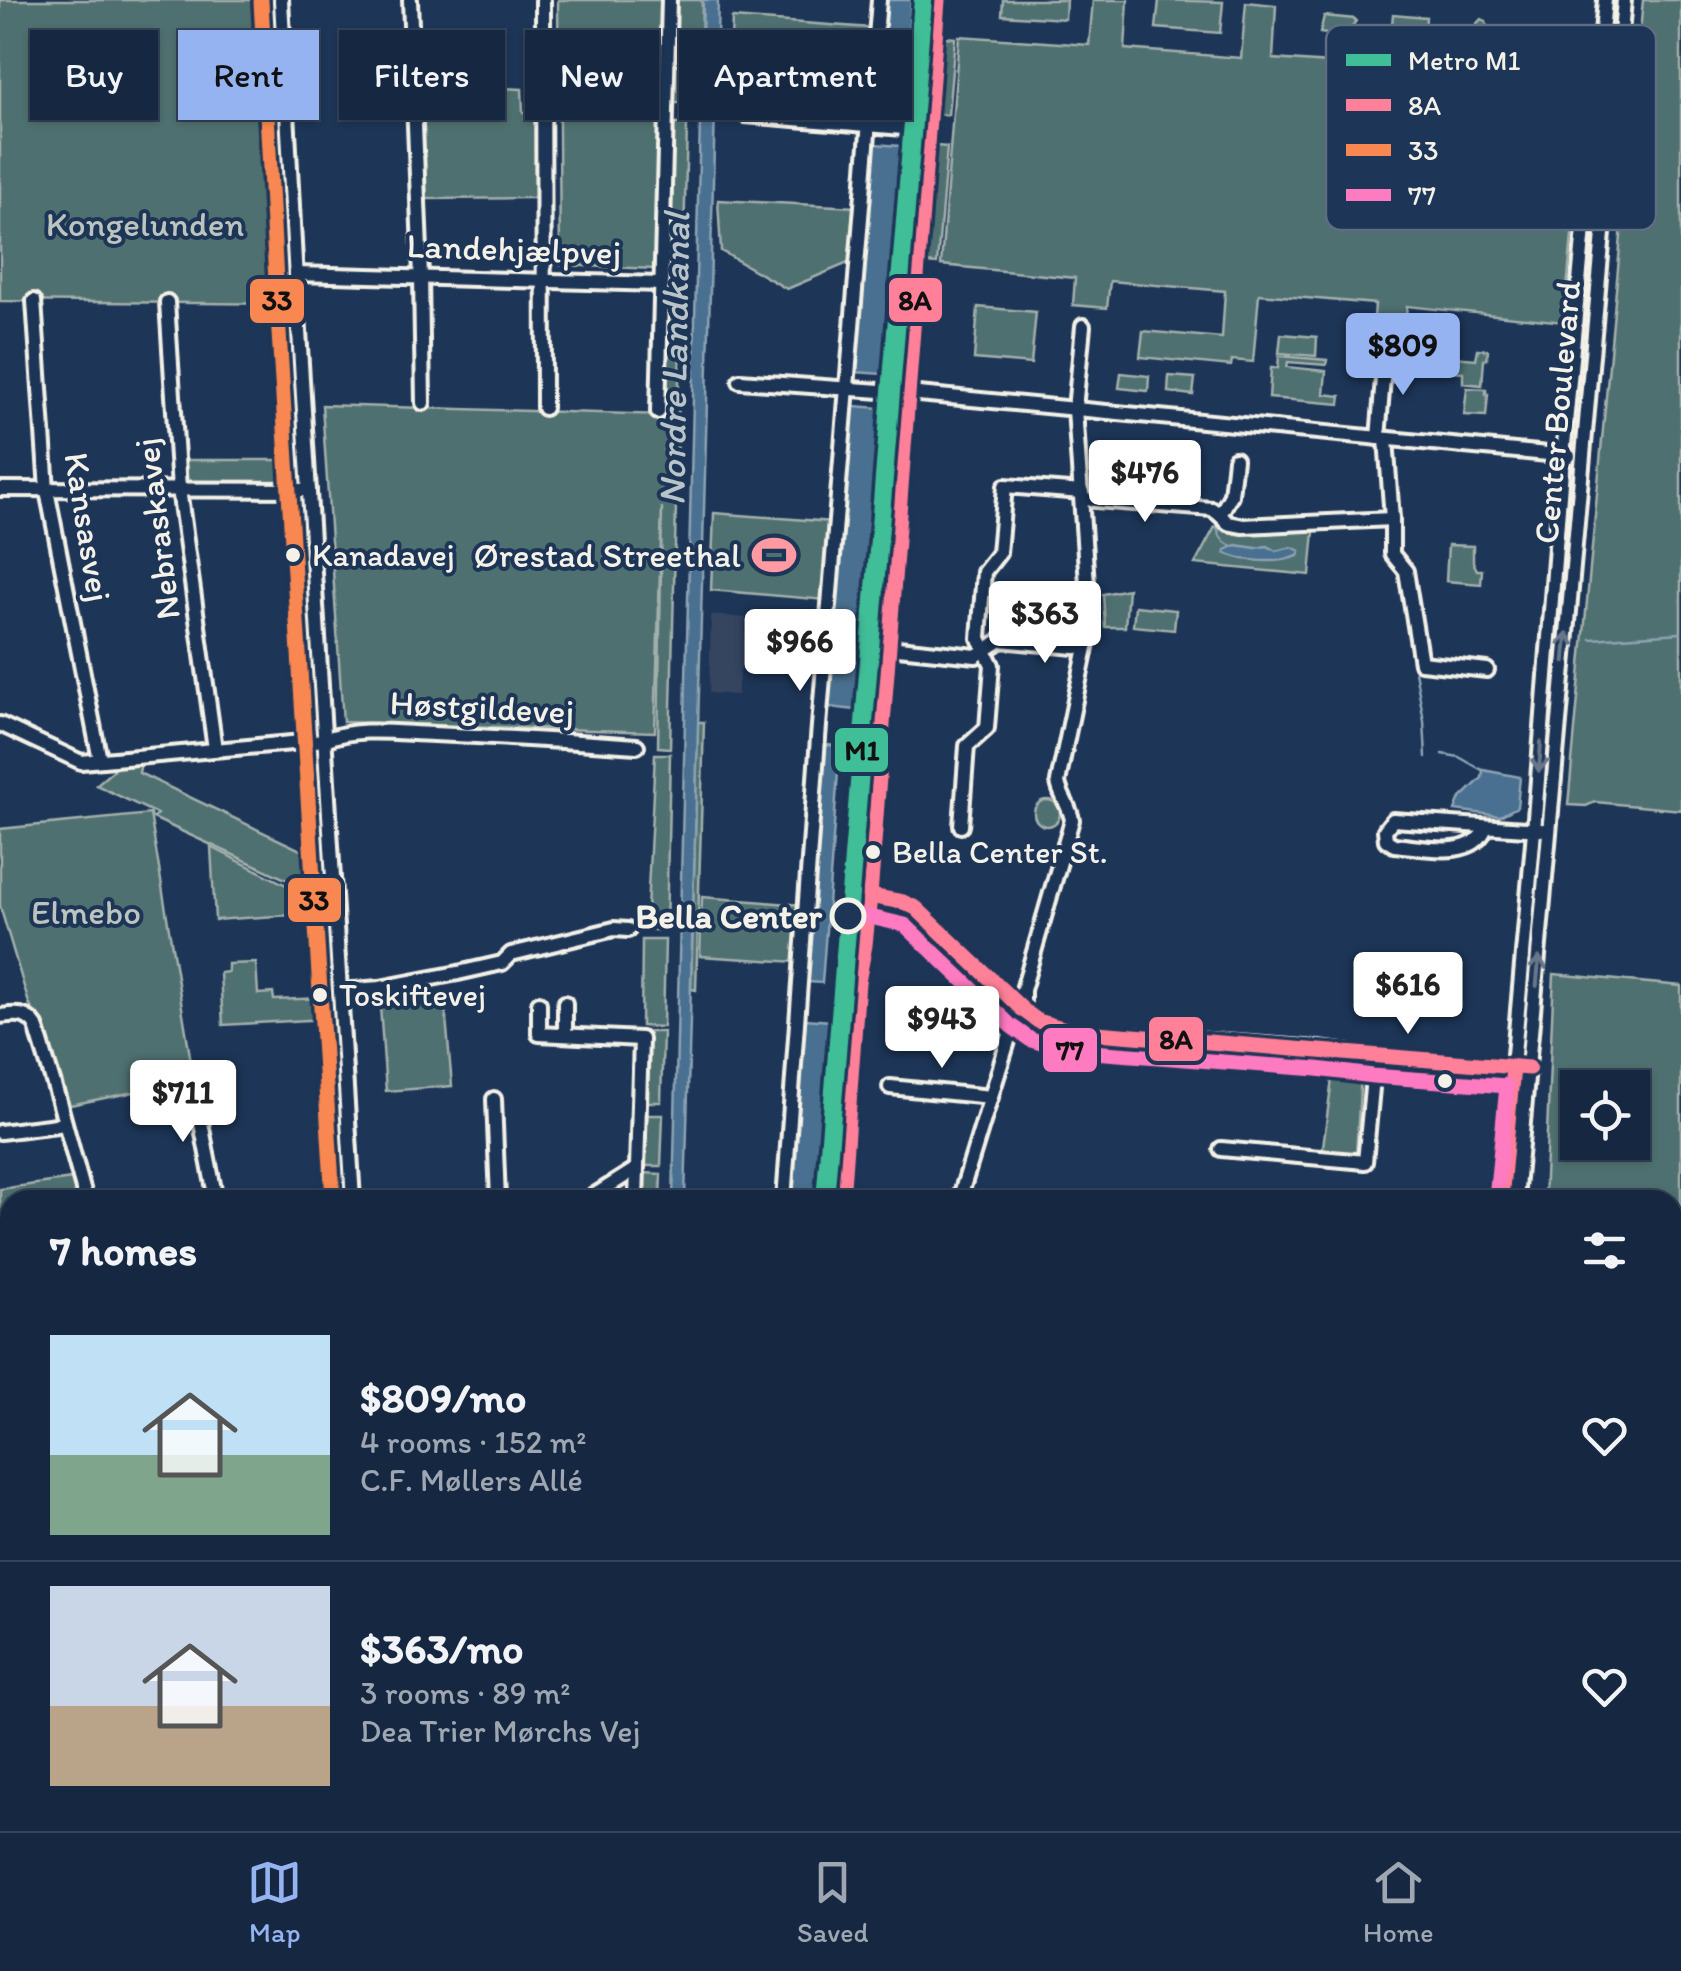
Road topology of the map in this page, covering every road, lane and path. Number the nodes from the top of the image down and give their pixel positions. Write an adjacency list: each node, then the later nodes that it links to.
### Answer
1 (281, 0): 16 (street)
2 (410, 0): 17 (street)
3 (542, 0): 18 (street)
4 (670, 0): 19 (street)
5 (879, 0): 12 (street)
6 (938, 0): 13 (street)
7 (1605, 0): 9 (street, Center Boulevard)
8 (1624, 0): 10 (street, Center Boulevard)
9 (1603, 25)
10 (1622, 25)
11 (813, 120): 12 (street)
12 (869, 124): 13 (street); 26 (street)
13 (928, 130): 25 (street)
14 (1584, 230): 32 (street, Center Boulevard)
15 (1603, 230): 33 (street, Center Boulevard)
16 (296, 274): 17 (street, Landehjælpvej); 38 (street)
17 (422, 276): 18 (street, Landehjælpvej); 27 (street)
18 (545, 280): 19 (street, Landehjælpvej); 28 (street)
19 (661, 284): 30 (street, Landehjælpvej)
20 (34, 301): 37 (street, Kansasvej)
21 (167, 302): 35 (street, Nebraskavej)
22 (1083, 326): 29 (street)
23 (1385, 355): 31 (street)
24 (740, 381): 26 (street)
25 (908, 393): 26 (street); 29 (street); 43 (street)
26 (846, 394): 82 (street)
27 (423, 403)
28 (544, 408)
29 (1076, 409): 31 (street); 39 (street)
30 (658, 412)
31 (1382, 438): 32 (street); 41 (street)
32 (1563, 456): 33 (street); 54 (street, Center Boulevard, one-way to 54)
33 (1582, 458): 55 (street, Center Boulevard, one-way to 33)
34 (1235, 460): 40 (street)
35 (178, 488): 37 (street); 38 (street); 49 (street, Nebraskavej)
36 (0, 489): 37 (street)
37 (47, 490): 50 (street, Kansasvej)
38 (309, 490): 47 (street)
39 (1082, 495): 40 (street); 42 (street); 44 (street)
40 (1220, 515): 41 (street)
41 (1392, 519): 45 (street)
42 (1085, 646): 44 (street); 62 (street)
43 (888, 648): 44 (street); 57 (street)
44 (986, 649): 52 (street)
45 (1488, 670)
46 (0, 724): 50 (street, Høstgildevej)
47 (325, 740): 48 (street, Høstgildevej); 49 (street, Høstgildevej); 59 (street)
48 (637, 746)
49 (215, 749): 50 (street, Høstgildevej)
50 (100, 760)
51 (1428, 823): 53 (street); 56 (street); 56 (street)
52 (961, 826)
53 (1486, 827): 54 (street); 56 (street)
54 (1534, 830): 55 (street); 66 (street, Center Boulevard)
55 (1550, 830): 67 (street, Center Boulevard, one-way to 55)
56 (1423, 847)
57 (870, 896): 62 (street); 83 (street)
58 (628, 930): 59 (street)
59 (340, 991): 78 (street)
60 (540, 1002): 64 (street)
61 (565, 1003): 64 (street)
62 (1023, 1010): 65 (street); 70 (street)
63 (0, 1016): 72 (street)
64 (564, 1034): 75 (street)
65 (1375, 1056): 66 (street); 74 (street)
66 (1513, 1067): 67 (street); 85 (street, Center Boulevard)
67 (1529, 1068): 86 (street, Center Boulevard)
68 (193, 1082): 77 (street)
69 (890, 1086): 70 (street)
70 (991, 1097): 84 (street)
71 (494, 1099): 79 (street)
72 (65, 1124): 73 (street); 76 (street)
73 (0, 1132)
74 (1221, 1149)
75 (636, 1169): 80 (street); 81 (street)
76 (83, 1190)
77 (214, 1190)
78 (352, 1190)
79 (498, 1190)
80 (603, 1190)
81 (636, 1190)
82 (785, 1190)
83 (845, 1190)
84 (962, 1190)
85 (1502, 1190)
86 (1517, 1190)

